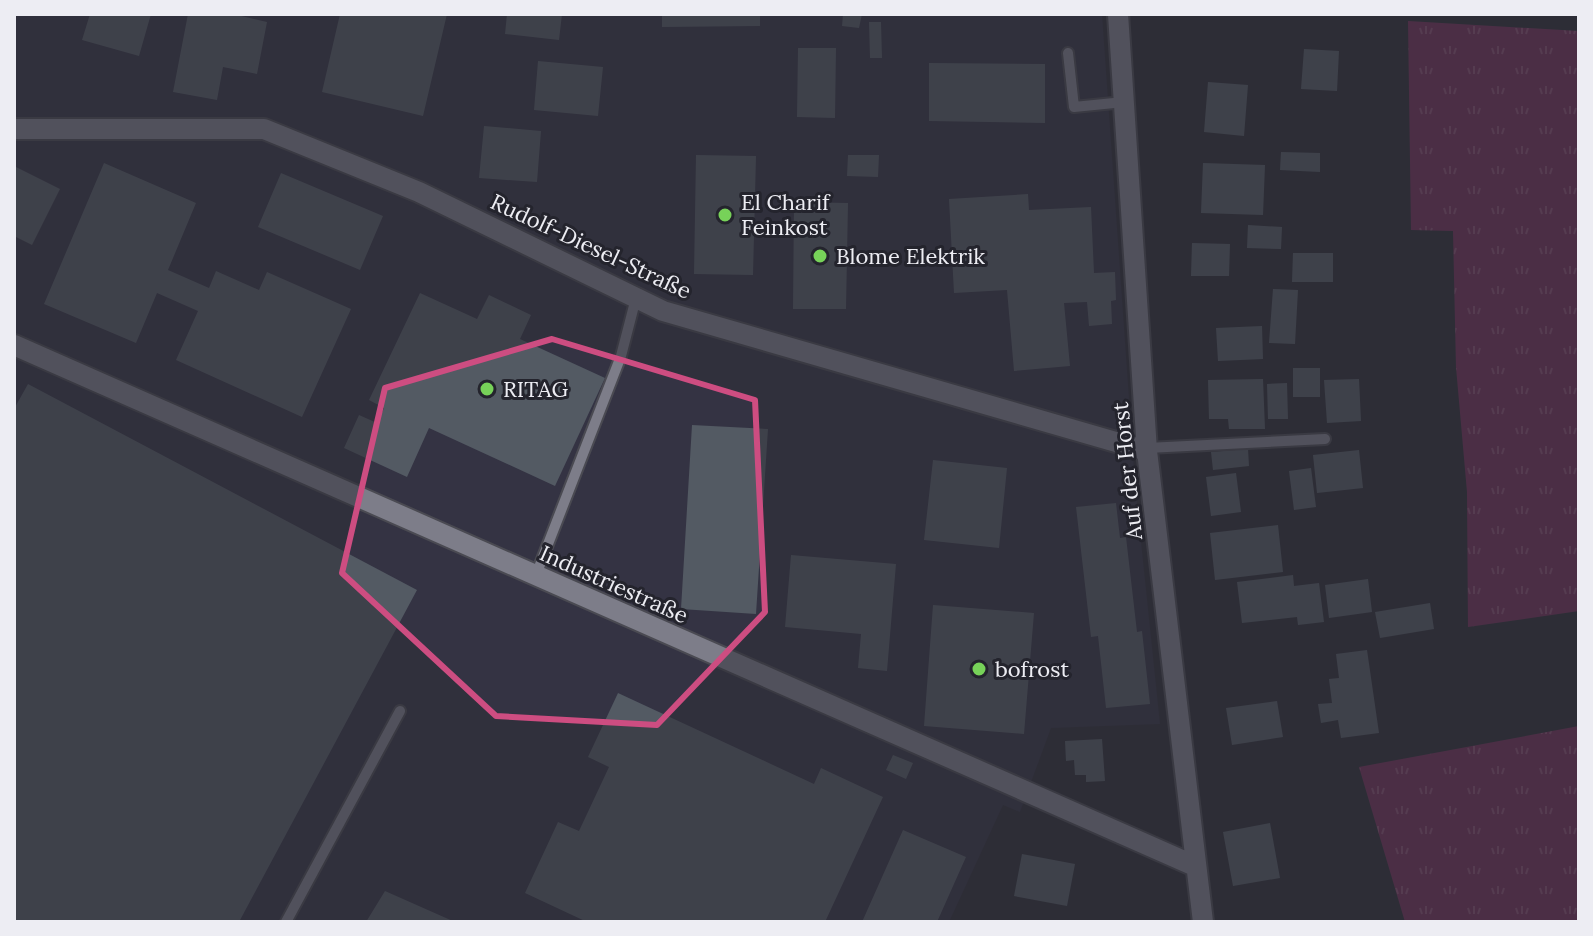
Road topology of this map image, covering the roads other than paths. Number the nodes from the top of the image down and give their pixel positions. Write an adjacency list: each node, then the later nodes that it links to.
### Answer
1 (1118, 14): 3 (street, Auf der Horst)
2 (1068, 53): 3 (lane)
3 (1124, 102): 8 (street, Auf der Horst)
4 (14, 129): 5 (street, Rudolf-Diesel-Straße)
5 (636, 298): 8 (street, Rudolf-Diesel-Straße); 9 (lane)
6 (14, 345): 9 (street, Industriestraße)
7 (1325, 439): 8 (lane)
8 (1147, 449): 11 (street, Auf der Horst)
9 (536, 575): 11 (street, Industriestraße)
10 (400, 711): 12 (lane)
11 (1195, 866): 13 (street, Auf der Horst)
12 (286, 922)
13 (1203, 922)

